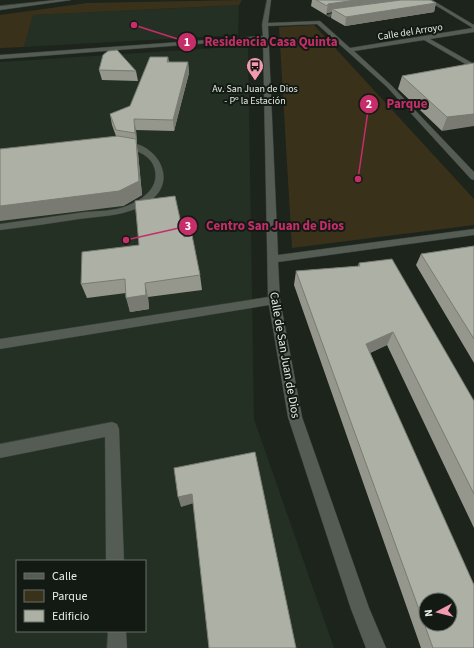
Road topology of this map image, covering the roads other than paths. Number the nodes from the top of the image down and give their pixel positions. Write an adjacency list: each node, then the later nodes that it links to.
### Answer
1 (69, 0): 5 (street)
2 (268, 0): 9 (street, Calle de San Juan de Dios)
3 (429, 0): 4 (street); 8 (street)
4 (422, 2)
5 (0, 8)
6 (352, 12): 7 (street)
7 (329, 15)
8 (474, 29): 10 (street, Calle del Arroyo)
9 (266, 31): 11 (street); 12 (street); 22 (street, Calle de San Juan de Dios)
10 (425, 38): 11 (street, Calle del Arroyo); 13 (street)
11 (348, 50): 17 (street)
12 (0, 57)
13 (474, 67)
14 (474, 71): 15 (street)
15 (466, 72)
16 (397, 84): 17 (street)
17 (389, 86): 19 (street)
18 (111, 146): 20 (street)
19 (473, 174)
20 (0, 227)
21 (474, 232): 22 (street)
22 (273, 259): 23 (street, Calle de San Juan de Dios)
23 (274, 300): 24 (street); 29 (street, Calle de San Juan de Dios)
24 (0, 344)
25 (0, 451): 26 (street)
26 (115, 560)
27 (117, 632): 28 (street)
28 (117, 648)
29 (376, 648)

